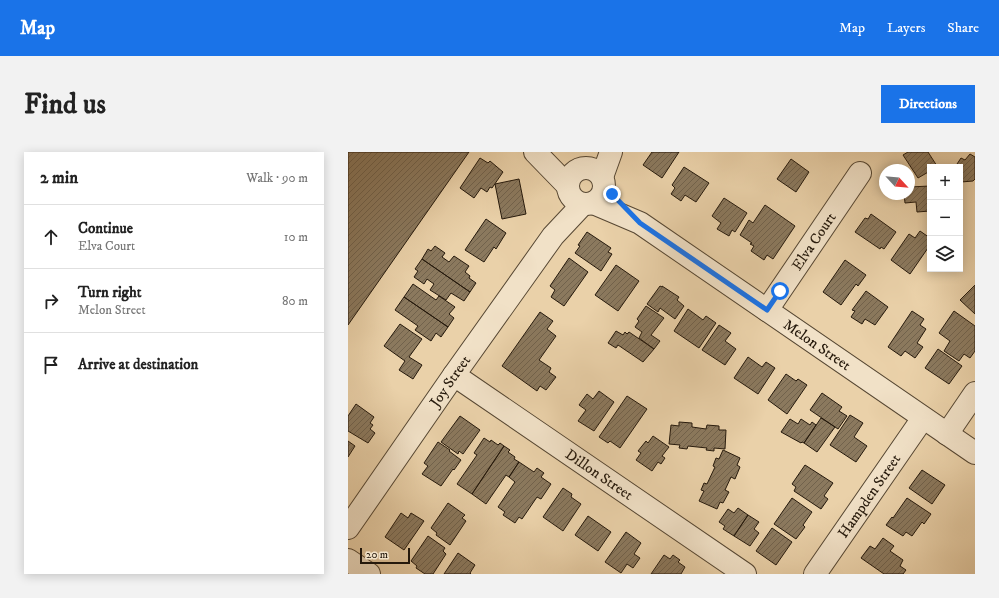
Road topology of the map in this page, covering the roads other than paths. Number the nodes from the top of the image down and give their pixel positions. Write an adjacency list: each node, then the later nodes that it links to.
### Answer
1 (536, 152): 5 (street, Melon Street)
2 (607, 152): 5 (street, Joy Street)
3 (611, 152): 5 (street, Joy Street)
4 (860, 173): 6 (street, Elva Court)
5 (586, 186): 6 (street, Melon Street); 7 (street, Joy Street)
6 (767, 310): 9 (street, Melon Street)
7 (454, 375): 12 (street, Joy Street); 15 (street, Dillon Street)
8 (975, 393): 10 (street)
9 (924, 418): 10 (street, Melon Street); 16 (street, Hampden Street)
10 (947, 434): 11 (street, Melon Street)
11 (975, 453)
12 (348, 528)
13 (348, 560): 14 (street)
14 (369, 574)
15 (745, 574)
16 (815, 574)

